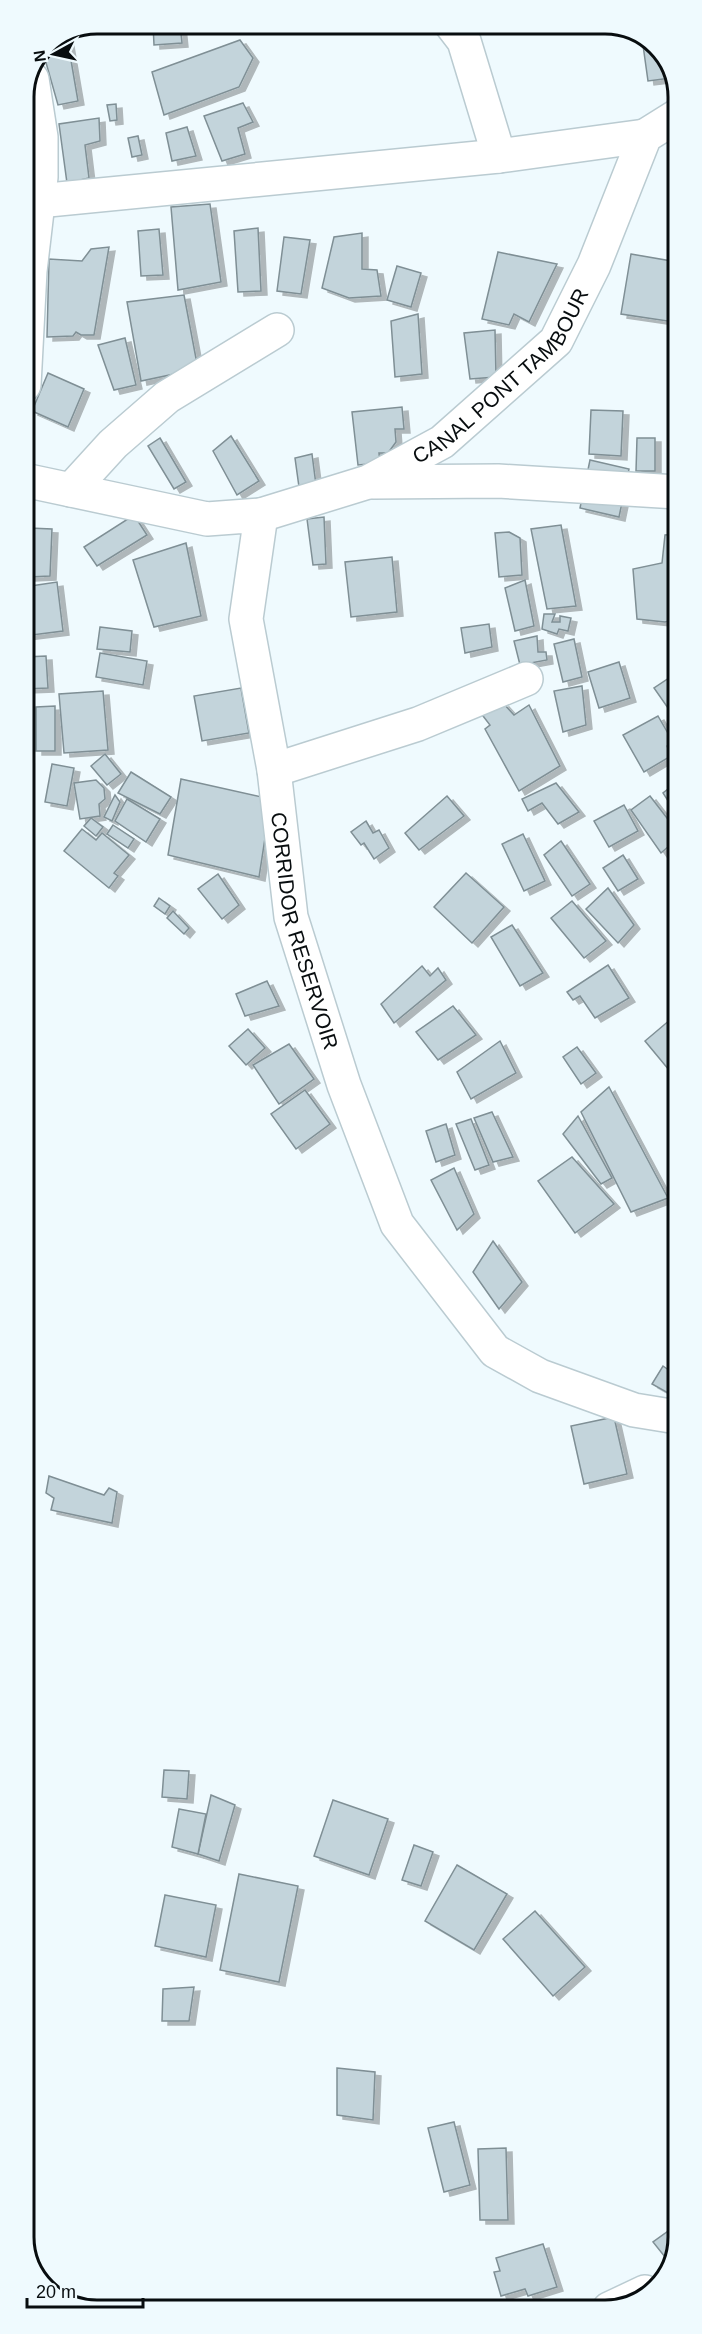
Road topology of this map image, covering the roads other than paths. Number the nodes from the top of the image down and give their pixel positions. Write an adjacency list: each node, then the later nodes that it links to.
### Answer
1 (459, 35): 5 (street)
2 (34, 95): 6 (street)
3 (668, 121): 4 (street)
4 (645, 136): 5 (street); 10 (street, CANAL PONT TAMBOUR)
5 (499, 156): 6 (street)
6 (38, 201): 7 (street)
7 (34, 236)
8 (277, 330): 11 (street)
9 (34, 482): 11 (street)
10 (368, 482): 12 (street); 13 (street, CANAL PONT TAMBOUR)
11 (72, 490): 13 (street)
12 (668, 491)
13 (261, 515): 15 (street, CORRIDOR RESERVOIR)
14 (526, 679): 15 (street)
15 (274, 770): 16 (street, CORRIDOR RESERVOIR)
16 (668, 1416)

